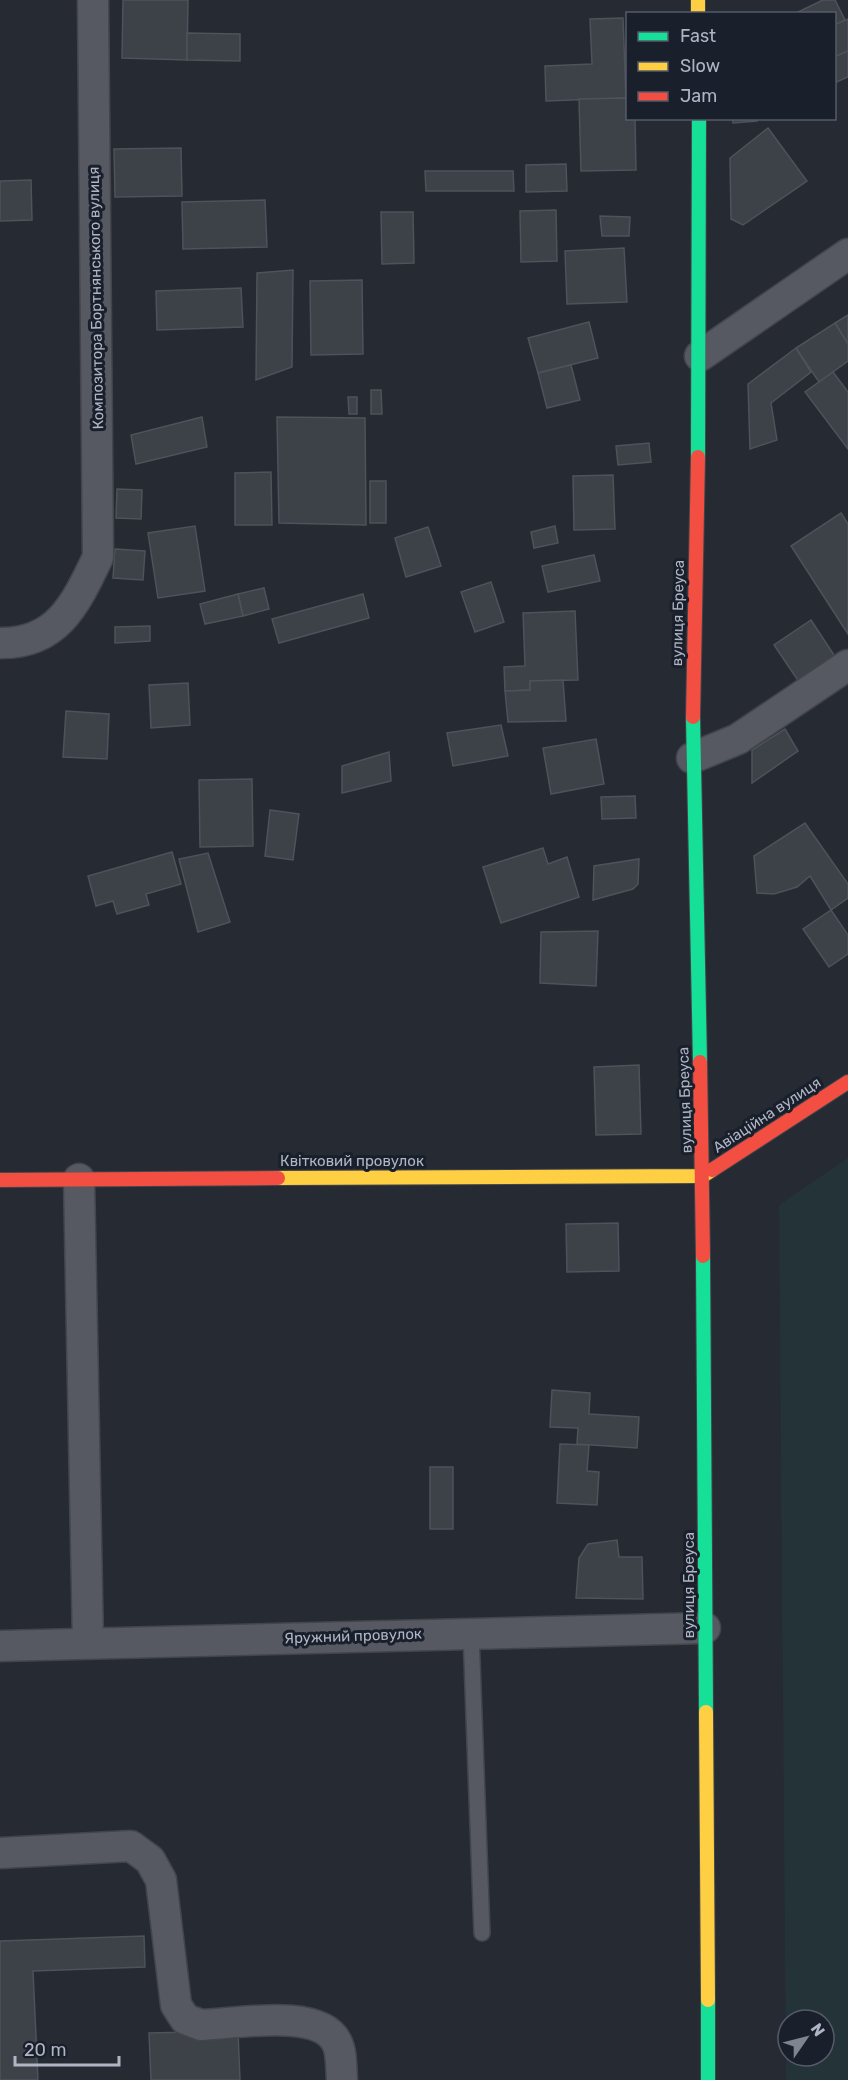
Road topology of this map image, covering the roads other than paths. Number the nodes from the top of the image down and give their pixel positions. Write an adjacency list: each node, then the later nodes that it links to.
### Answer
1 (93, 0): 5 (street, Композитора Бортнянського вулиця)
2 (699, 120): 4 (street, вулиця Бреуса)
3 (848, 254): 4 (street)
4 (700, 356): 7 (street, вулиця Бреуса)
5 (0, 643)
6 (848, 666): 7 (street)
7 (692, 758): 9 (street, вулиця Бреуса)
8 (848, 1082): 9 (street, Авіаційна вулиця)
9 (703, 1176): 10 (street, Квітковий провулок); 12 (street, вулиця Бреуса)
10 (79, 1179): 11 (street, Квітковий провулок); 14 (street)
11 (0, 1180)
12 (705, 1628): 13 (street, Яружний провулок); 19 (street, вулиця Бреуса)
13 (471, 1633): 14 (street, Яружний провулок); 17 (lane)
14 (88, 1643): 15 (street, Яружний провулок)
15 (0, 1646)
16 (0, 1853): 18 (street)
17 (482, 1933)
18 (342, 2080)
19 (708, 2080)

